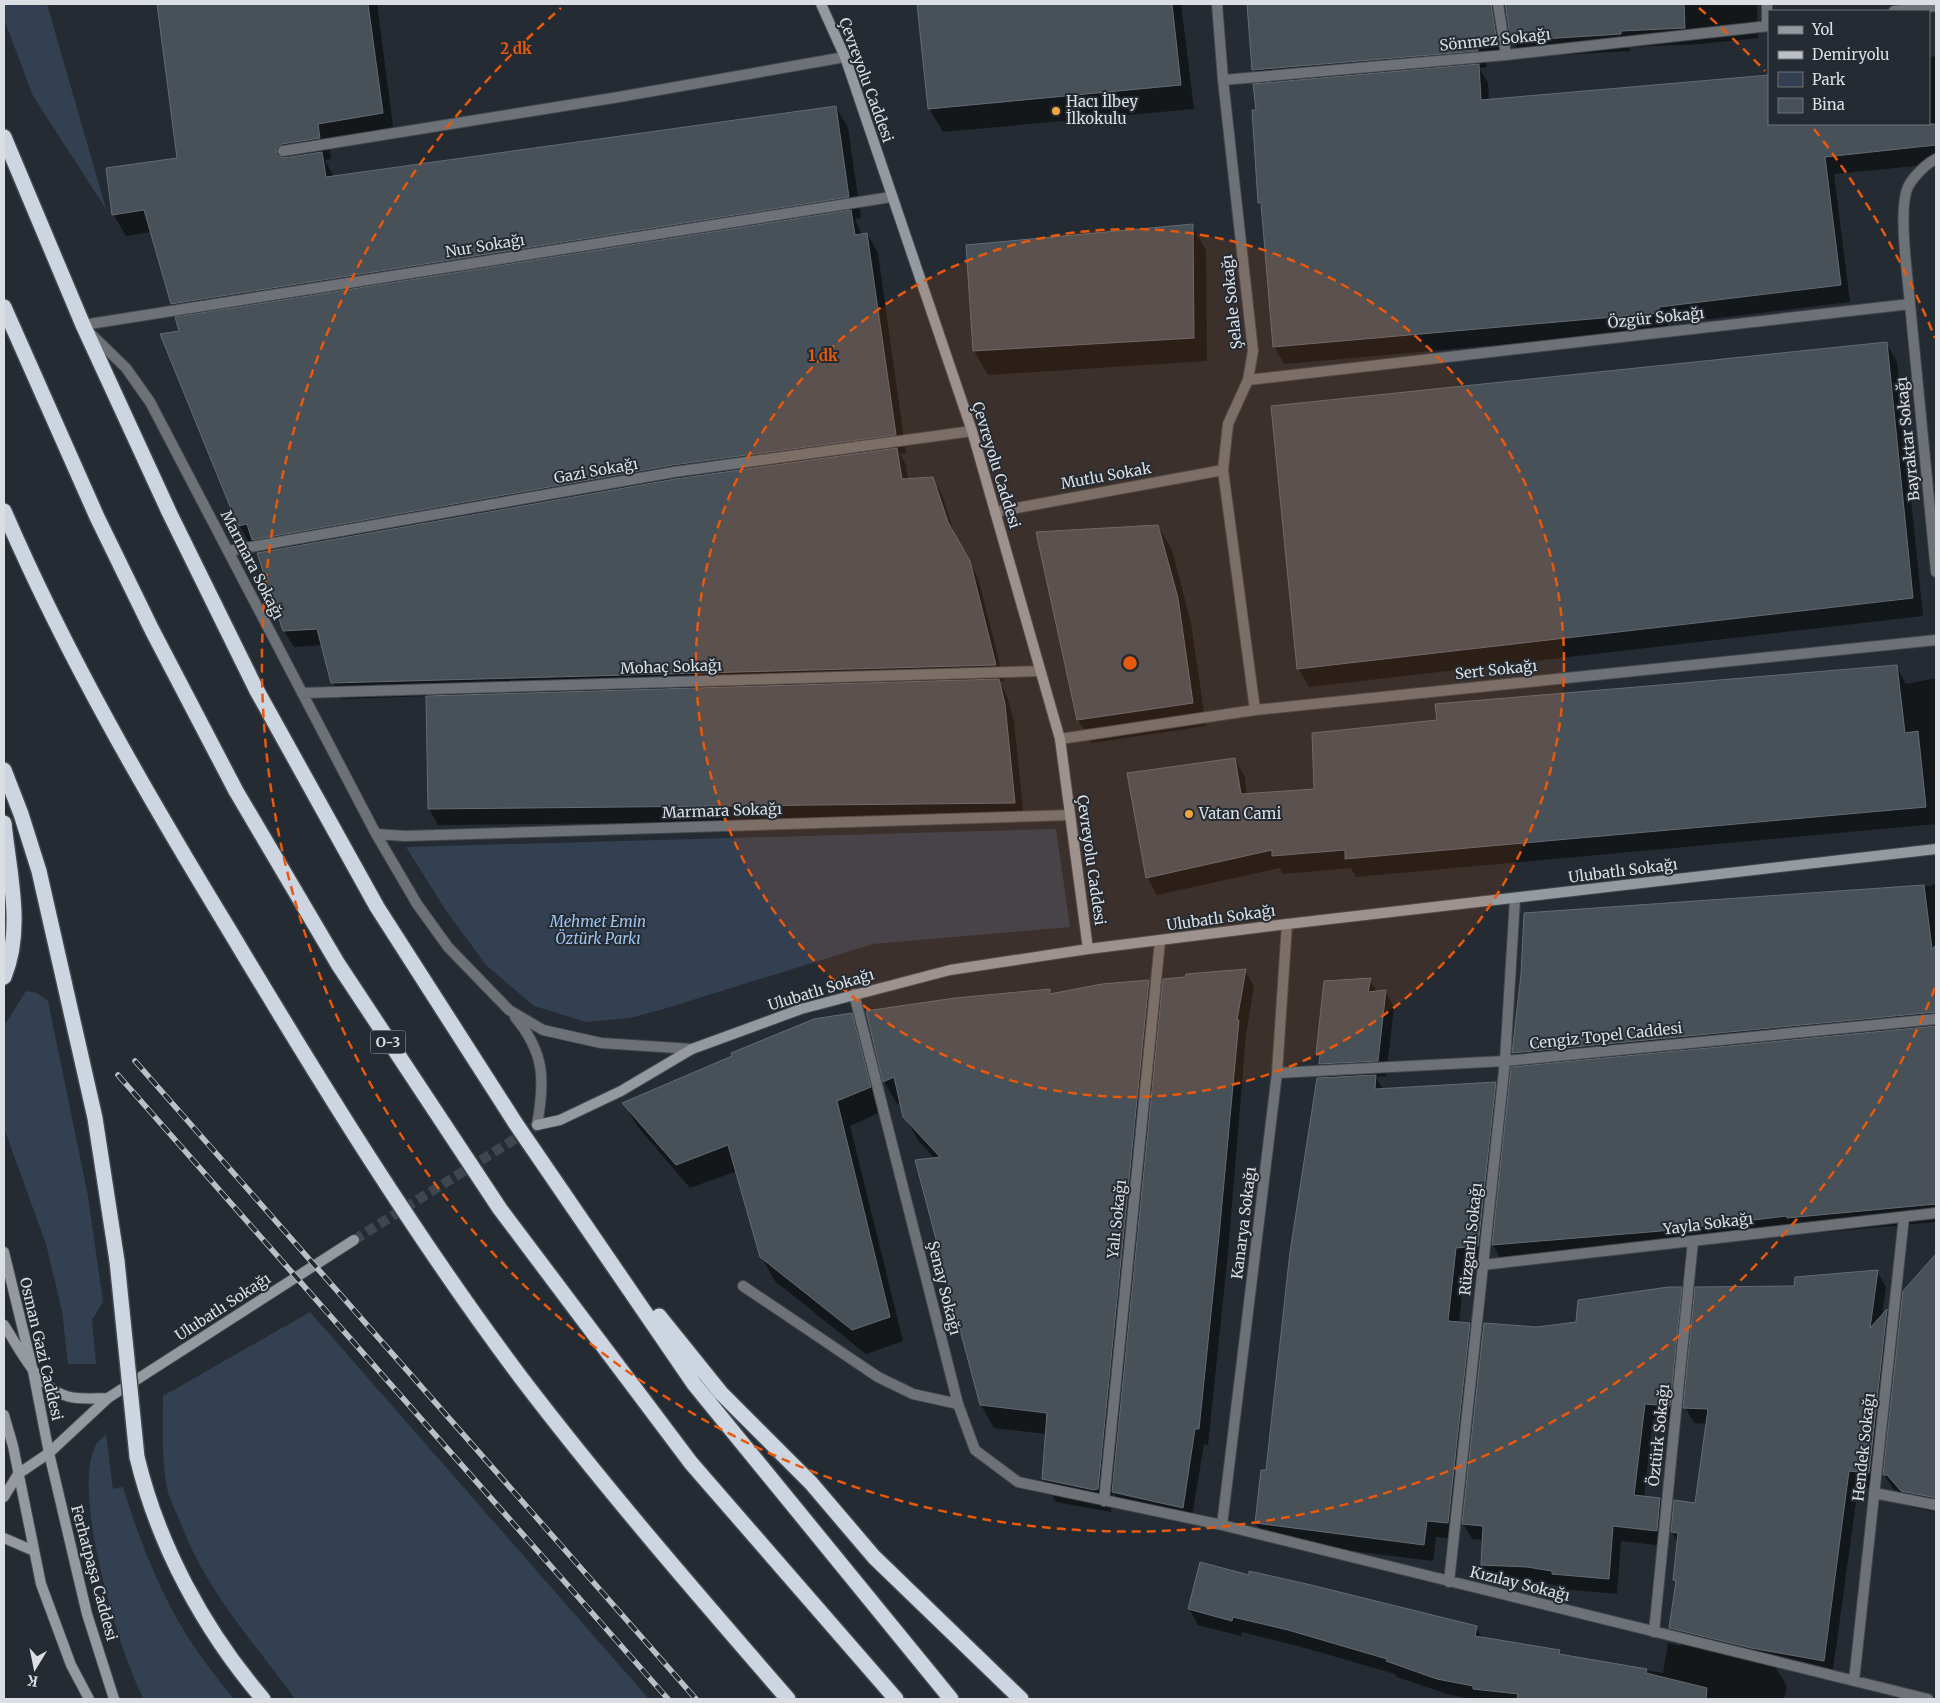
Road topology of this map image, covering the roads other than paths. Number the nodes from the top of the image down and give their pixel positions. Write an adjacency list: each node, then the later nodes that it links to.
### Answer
1 (821, 4): 9 (main road, Çevreyolu Caddesi)
2 (1217, 4): 10 (street, Şelale Sokağı)
3 (1498, 4): 8 (street)
4 (1767, 4): 7 (street)
5 (1936, 6): 6 (street)
6 (1902, 10)
7 (1768, 26): 8 (street, Sönmez Sokağı)
8 (1506, 55): 10 (street, Sönmez Sokağı)
9 (845, 56): 12 (street); 14 (main road, Çevreyolu Caddesi)
10 (1223, 80): 18 (street, Şelale Sokağı)
11 (4, 137): 17 (highway)
12 (283, 151)
13 (1936, 159): 15 (street)
14 (891, 197): 17 (street, Nur Sokağı); 19 (main road, Çevreyolu Caddesi)
15 (1910, 304): 18 (street, Özgür Sokağı); 24 (street, Bayraktar Sokağı)
16 (4, 307): 76 (highway, O-3)
17 (82, 325): 23 (street, Marmara Sokağı); 48 (highway)
18 (1248, 380): 20 (street, Şelale Sokağı)
19 (972, 430): 22 (main road, Çevreyolu Caddesi); 23 (street, Gazi Sokağı)
20 (1223, 470): 22 (street, Mutlu Sokak); 28 (street, Şelale Sokağı)
21 (4, 512): 75 (highway)
22 (995, 512): 26 (main road, Çevreyolu Caddesi)
23 (228, 551): 27 (street, Marmara Sokağı)
24 (1936, 572)
25 (1936, 640): 28 (street, Sert Sokağı)
26 (1040, 671): 27 (street, Mohaç Sokağı); 29 (main road, Çevreyolu Caddesi)
27 (302, 693): 33 (street, Marmara Sokağı)
28 (1255, 710): 29 (street, Sert Sokağı)
29 (1060, 739): 31 (main road, Çevreyolu Caddesi)
30 (4, 770): 74 (highway, bridge)
31 (1070, 815): 33 (street, Marmara Sokağı); 38 (main road, Çevreyolu Caddesi)
32 (4, 823): 39 (highway)
33 (376, 834): 41 (street, Marmara Sokağı)
34 (1936, 850): 35 (main road, Ulubatlı Sokağı)
35 (1515, 899): 36 (main road, Ulubatlı Sokağı); 44 (street, Rüzgarlı Sokağı)
36 (1287, 924): 37 (main road, Ulubatlı Sokağı); 45 (street, Kanarya Sokağı)
37 (1160, 941): 38 (main road, Ulubatlı Sokağı); 64 (street, Yalı Sokağı)
38 (1088, 949): 40 (main road, Ulubatlı Sokağı)
39 (4, 976)
40 (854, 994): 43 (main road, Ulubatlı Sokağı); 58 (street, Şenay Sokağı)
41 (510, 1010): 43 (street, Marmara Sokağı); 46 (street)
42 (1936, 1019): 44 (street, Cengiz Topel Caddesi)
43 (692, 1049): 46 (main road, Ulubatlı Sokağı)
44 (1506, 1062): 45 (street, Cengiz Topel Caddesi); 53 (street, Rüzgarlı Sokağı)
45 (1278, 1073): 66 (street, Kanarya Sokağı)
46 (537, 1125)
47 (1936, 1213): 49 (street, Yayla Sokağı)
48 (579, 1214): 77 (highway); 78 (highway)
49 (1904, 1217): 51 (street, Yayla Sokağı); 62 (street, Hendek Sokağı)
50 (354, 1240): 57 (main road, Ulubatlı Sokağı)
51 (1693, 1241): 53 (street, Yayla Sokağı); 70 (street, Öztürk Sokağı)
52 (4, 1252): 56 (main road, Osman Gazi Caddesi)
53 (1483, 1266): 69 (street, Rüzgarlı Sokağı)
54 (743, 1286): 58 (street)
55 (4, 1325): 56 (main road)
56 (33, 1371): 57 (main road); 60 (main road, Osman Gazi Caddesi)
57 (108, 1398): 60 (main road, Ulubatlı Sokağı)
58 (958, 1404): 64 (street, Şenay Sokağı)
59 (4, 1415): 61 (main road)
60 (48, 1453): 61 (main road, Ulubatlı Sokağı); 73 (main road, Ferhatpaşa Caddesi)
61 (18, 1474): 63 (main road); 68 (main road)
62 (1874, 1493): 65 (street); 71 (street, Hendek Sokağı)
63 (4, 1497)
64 (1104, 1500): 66 (street, Kızılay Sokağı)
65 (1936, 1505)
66 (1222, 1525): 69 (street, Kızılay Sokağı)
67 (4, 1538): 68 (main road)
68 (34, 1551): 72 (main road)
69 (1449, 1582): 70 (street, Kızılay Sokağı)
70 (1654, 1632): 71 (street, Kızılay Sokağı)
71 (1854, 1681): 79 (street, Kızılay Sokağı)
72 (88, 1699)
73 (114, 1699)
74 (263, 1699)
75 (788, 1699)
76 (896, 1699)
77 (951, 1699)
78 (1021, 1699)
79 (1928, 1699)

